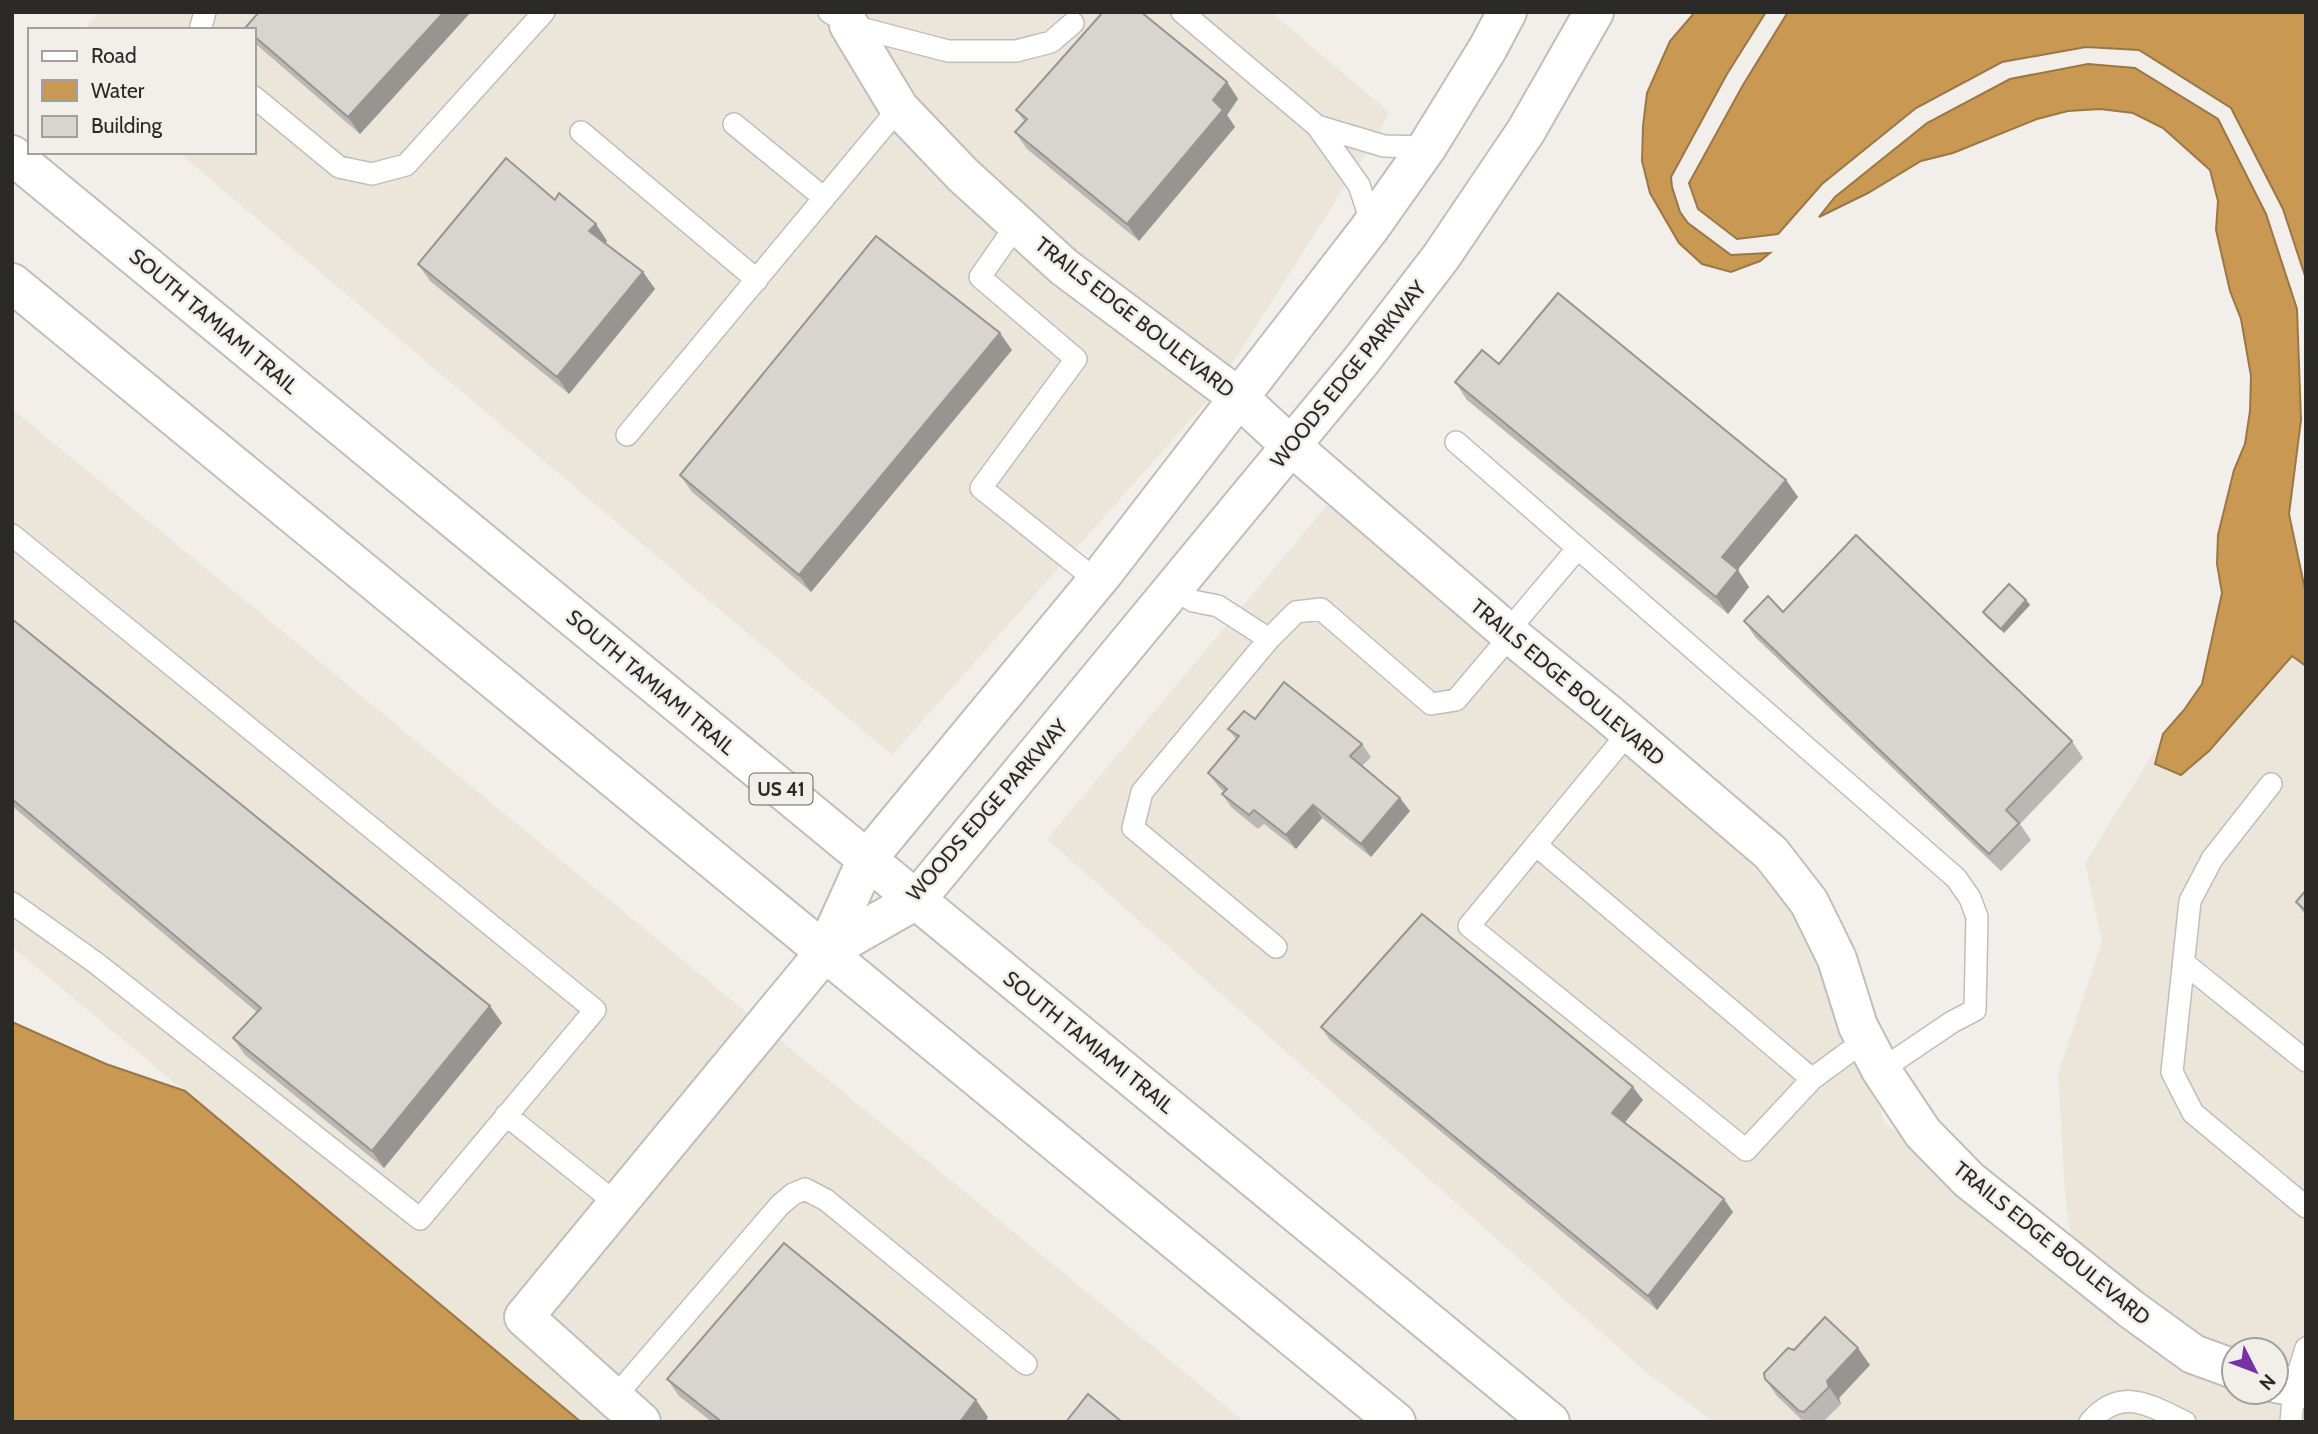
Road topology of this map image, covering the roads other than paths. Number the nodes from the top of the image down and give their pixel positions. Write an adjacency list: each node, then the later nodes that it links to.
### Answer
1 (544, 12): 7 (lane)
2 (1182, 12): 10 (lane)
3 (1507, 12): 12 (street)
4 (1594, 12): 22 (street, WOODS EDGE PARKWAY)
5 (842, 16): 6 (lane); 8 (street, TRAILS EDGE BOULEVARD)
6 (1073, 23)
7 (256, 99)
8 (899, 108): 14 (lane); 16 (street, TRAILS EDGE BOULEVARD)
9 (734, 124): 14 (lane)
10 (1317, 126): 12 (lane); 15 (lane)
11 (581, 132): 17 (lane)
12 (1427, 147): 15 (street)
13 (12, 155): 32 (street, SOUTH TAMIAMI TRAIL / US 41)
14 (824, 198): 17 (lane)
15 (1372, 224): 19 (street)
16 (1017, 225): 19 (street, TRAILS EDGE BOULEVARD); 25 (lane)
17 (757, 280): 20 (lane)
18 (12, 283): 36 (street)
19 (1238, 397): 22 (street, TRAILS EDGE BOULEVARD); 25 (street)
20 (627, 435)
21 (1456, 442): 24 (lane)
22 (1290, 445): 26 (street, WOODS EDGE PARKWAY); 27 (street, TRAILS EDGE BOULEVARD)
23 (12, 535): 41 (lane)
24 (1578, 548): 27 (lane); 38 (lane)
25 (1097, 581): 32 (street)
26 (1173, 587): 28 (lane); 33 (street, WOODS EDGE PARKWAY)
27 (1509, 634): 28 (lane); 29 (street, TRAILS EDGE BOULEVARD)
28 (1269, 639): 35 (lane)
29 (1629, 732): 31 (lane); 38 (street, TRAILS EDGE BOULEVARD)
30 (2271, 784): 37 (lane)
31 (1536, 845): 40 (lane); 40 (lane)
32 (867, 859): 33 (street, SOUTH TAMIAMI TRAIL / US 41); 36 (street)
33 (916, 900): 36 (street, WOODS EDGE PARKWAY); 50 (street, SOUTH TAMIAMI TRAIL / US 41)
34 (12, 903): 41 (lane)
35 (1276, 947)
36 (825, 952): 42 (street); 49 (street)
37 (2184, 963): 39 (lane); 43 (lane)
38 (1873, 1055): 40 (lane); 45 (street, TRAILS EDGE BOULEVARD)
39 (2306, 1061)
40 (1812, 1079)
41 (506, 1115): 42 (lane)
42 (617, 1204): 48 (street)
43 (2306, 1207)
44 (2306, 1348): 47 (lane)
45 (2220, 1363)
46 (1026, 1364): 48 (lane)
47 (2292, 1395)
48 (627, 1410)
49 (1396, 1422)
50 (1550, 1422)
51 (2090, 1422): 52 (lane)
52 (2185, 1422)

